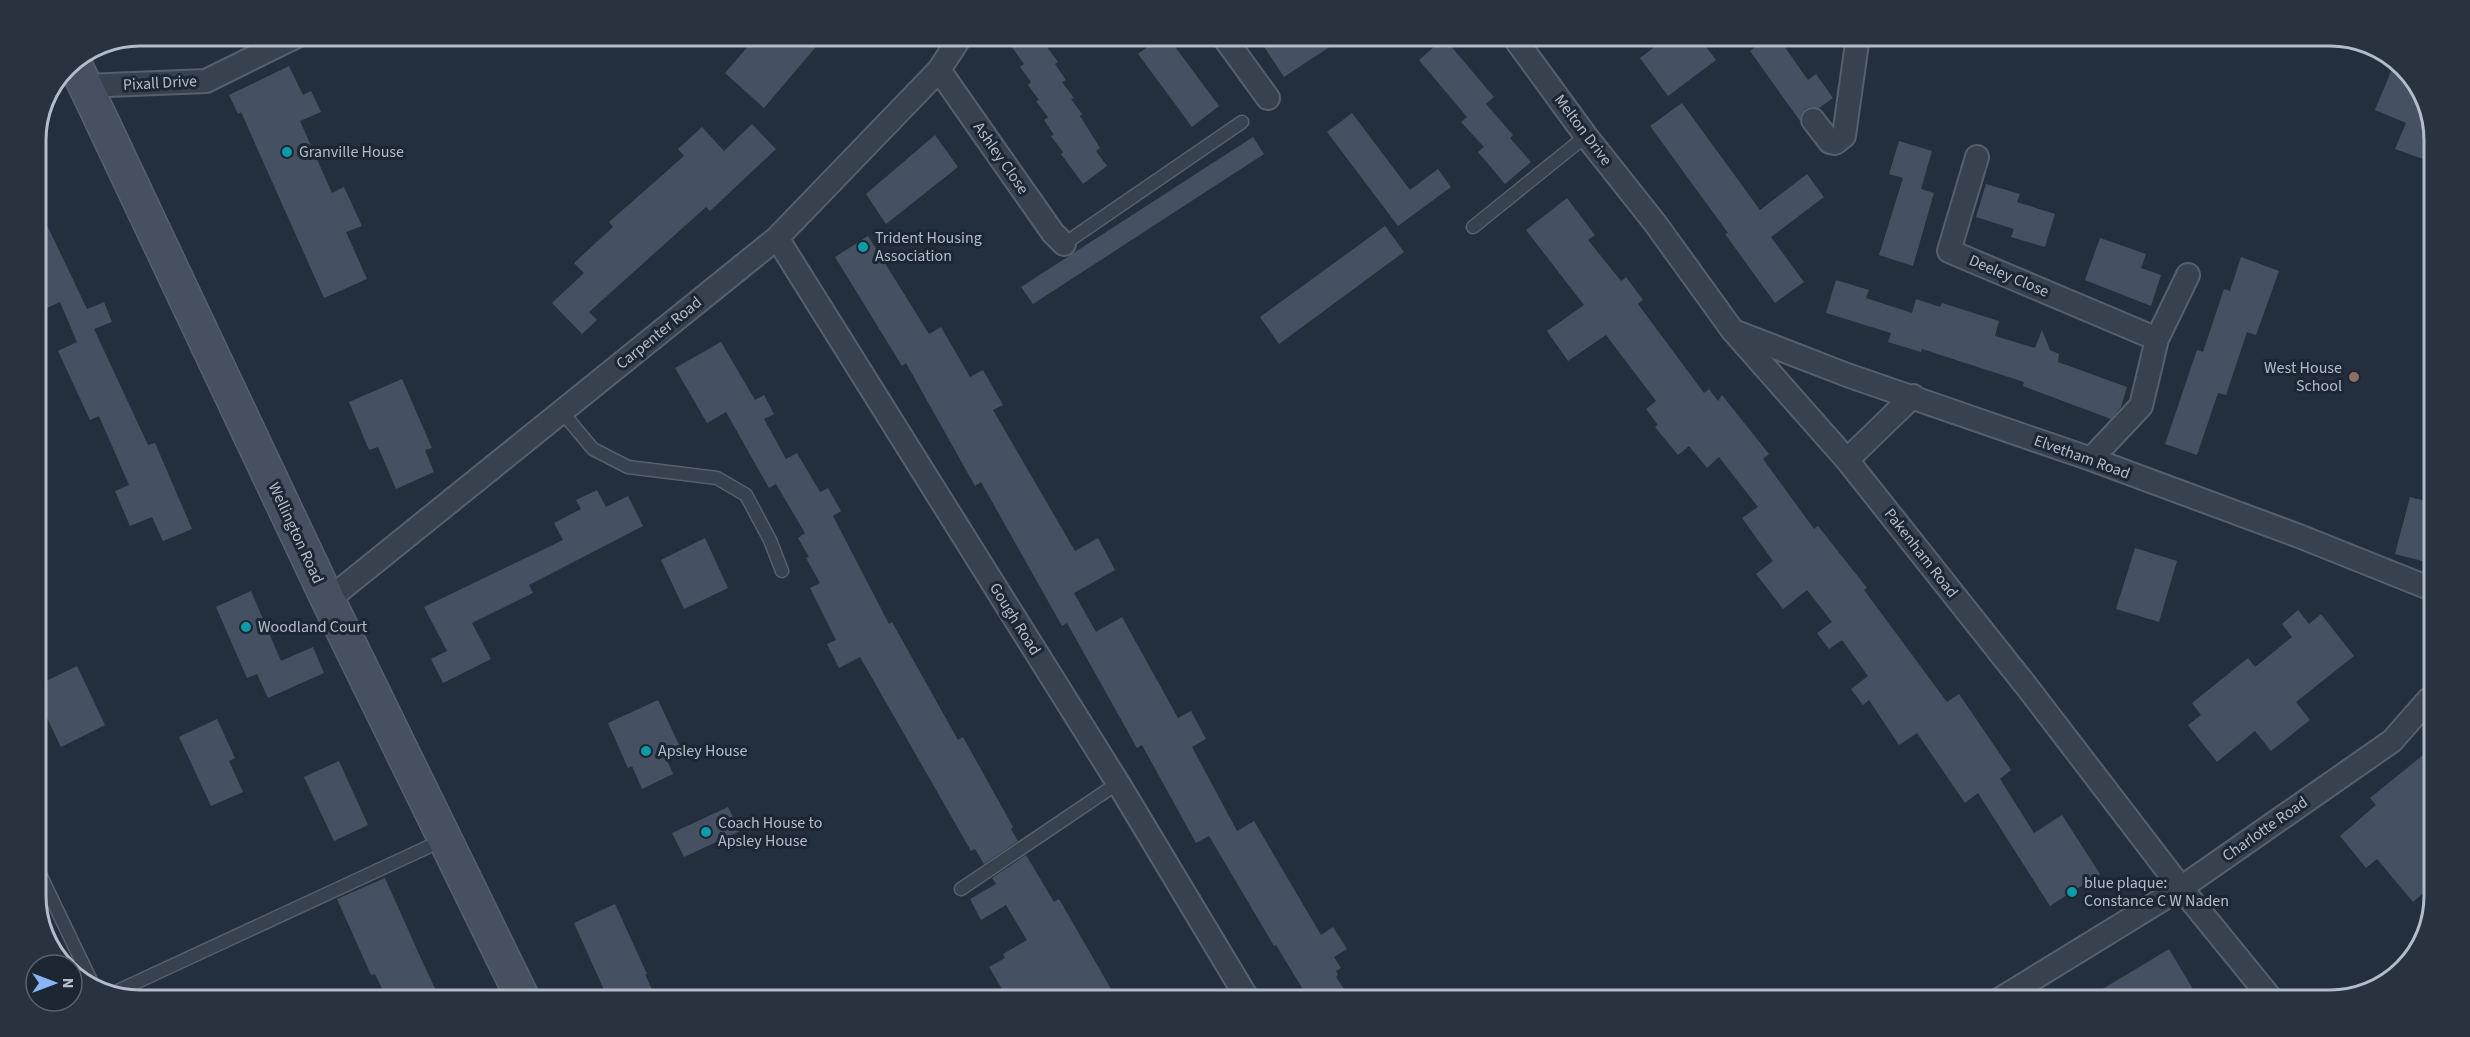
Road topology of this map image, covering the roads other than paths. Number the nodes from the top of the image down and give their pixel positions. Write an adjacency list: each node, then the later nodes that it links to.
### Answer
1 (277, 46): 7 (street, Pixall Drive)
2 (955, 46): 6 (street, Carpenter Road)
3 (1230, 46): 8 (street)
4 (1520, 46): 11 (street, Melton Drive)
5 (1857, 46): 9 (street)
6 (939, 70): 15 (street, Carpenter Road); 16 (street, Ashley Close)
7 (79, 74): 26 (street, Wellington Road)
8 (1268, 98)
9 (1814, 120)
10 (1242, 122): 16 (lane)
11 (1586, 136): 13 (street, Melton Drive); 14 (lane)
12 (1977, 157): 19 (street, Deeley Close)
13 (1655, 223): 18 (street, Pakenham Road)
14 (1473, 227)
15 (777, 238): 21 (street, Carpenter Road); 28 (street, Gough Road)
16 (1064, 244)
17 (2188, 275): 19 (street)
18 (1733, 331): 20 (street, Elvetham Road); 23 (street, Pakenham Road)
19 (2157, 339): 22 (street)
20 (1913, 396): 22 (street, Elvetham Road); 23 (street)
21 (562, 412): 24 (lane); 26 (street, Carpenter Road)
22 (2091, 459): 25 (street, Elvetham Road)
23 (1847, 460): 30 (street, Pakenham Road)
24 (782, 571)
25 (2424, 586)
26 (328, 600): 29 (street, Wellington Road)
27 (2424, 705): 30 (street, Charlotte Road)
28 (1118, 783): 32 (lane); 36 (street, Gough Road)
29 (445, 840): 34 (lane); 35 (street, Wellington Road)
30 (2181, 888): 37 (street, Charlotte Road); 38 (street, Pakenham Road)
31 (47, 889): 33 (lane)
32 (961, 889)
33 (87, 973)
34 (122, 989)
35 (519, 991)
36 (1243, 991)
37 (2013, 991)
38 (2265, 991)

